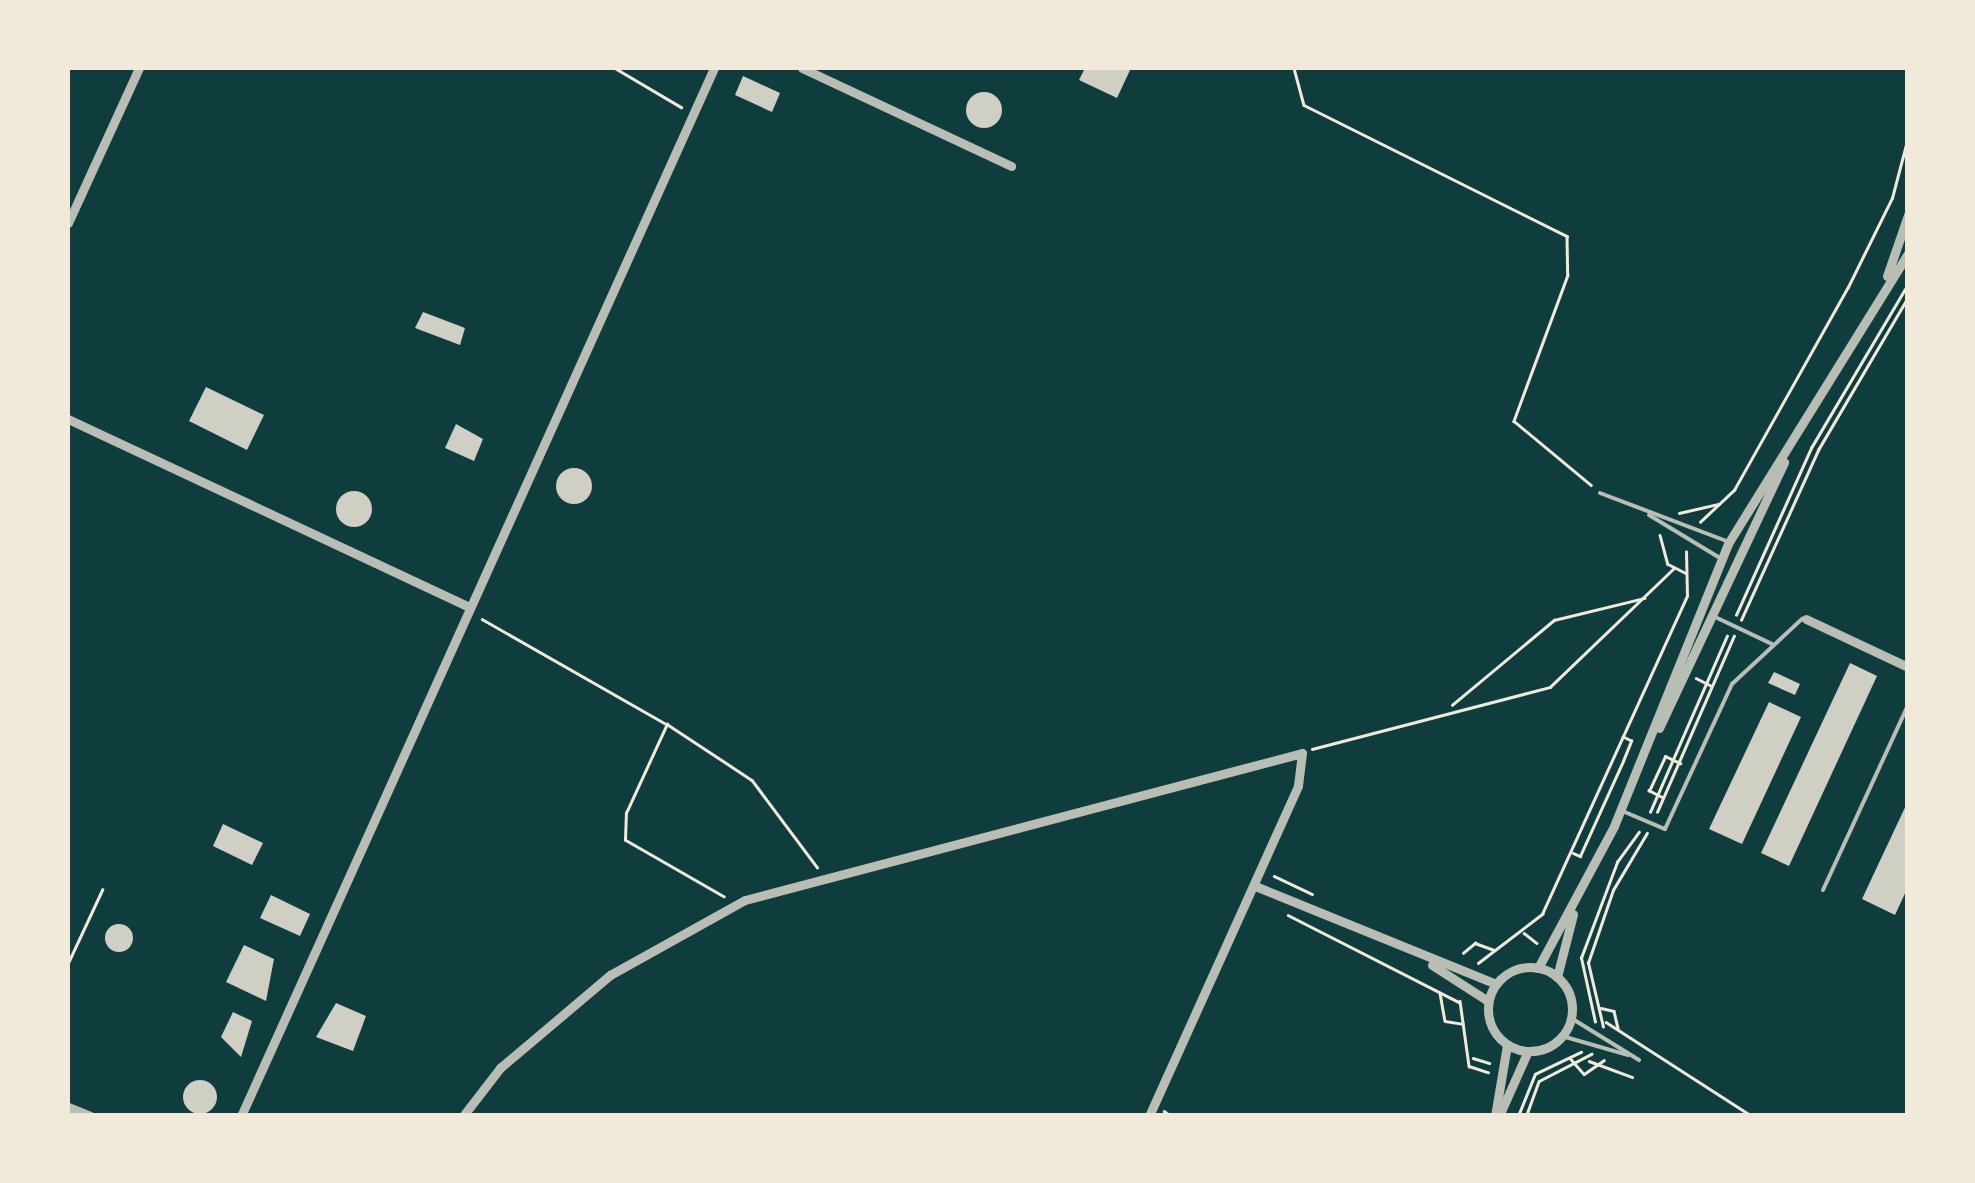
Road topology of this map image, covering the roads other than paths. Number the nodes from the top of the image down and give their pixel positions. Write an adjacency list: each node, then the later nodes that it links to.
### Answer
1 (138, 68): 6 (street)
2 (714, 68): 17 (street)
3 (802, 68): 4 (street)
4 (1011, 166)
5 (1908, 214): 8 (street)
6 (68, 224)
7 (1908, 252): 8 (street)
8 (1887, 276): 10 (street)
9 (68, 419): 17 (street)
10 (1785, 460): 13 (street); 14 (street)
11 (1600, 492): 12 (lane)
12 (1649, 515): 13 (lane); 15 (lane)
13 (1729, 542): 14 (street); 15 (street)
14 (1747, 550): 16 (street)
15 (1722, 559): 16 (street); 18 (street)
16 (1740, 567): 19 (street)
17 (470, 607): 42 (street)
18 (1699, 610): 19 (lane); 24 (street)
19 (1716, 618): 21 (lane); 24 (street)
20 (1806, 619): 21 (lane); 22 (street)
21 (1772, 644): 25 (lane)
22 (1908, 666)
23 (1908, 705): 27 (lane)
24 (1654, 734): 25 (street)
25 (1620, 810): 28 (street)
26 (1255, 886): 29 (street); 43 (street); 44 (street)
27 (1822, 890)
28 (1574, 914): 30 (street); 31 (street)
29 (1432, 965): 32 (street); 33 (street)
30 (1538, 968): 31 (street); 32 (street)
31 (1557, 977): 34 (street)
32 (1496, 984): 33 (street)
33 (1488, 1002): 36 (street)
34 (1571, 1018): 35 (street); 38 (lane)
35 (1562, 1036): 37 (street); 38 (lane)
36 (1508, 1045): 37 (street); 45 (street)
37 (1528, 1052): 45 (street)
38 (1628, 1055): 39 (lane)
39 (1638, 1060)
40 (68, 1107): 41 (street)
41 (90, 1116)
42 (241, 1116)
43 (463, 1116)
44 (1149, 1116)
45 (1497, 1116)

